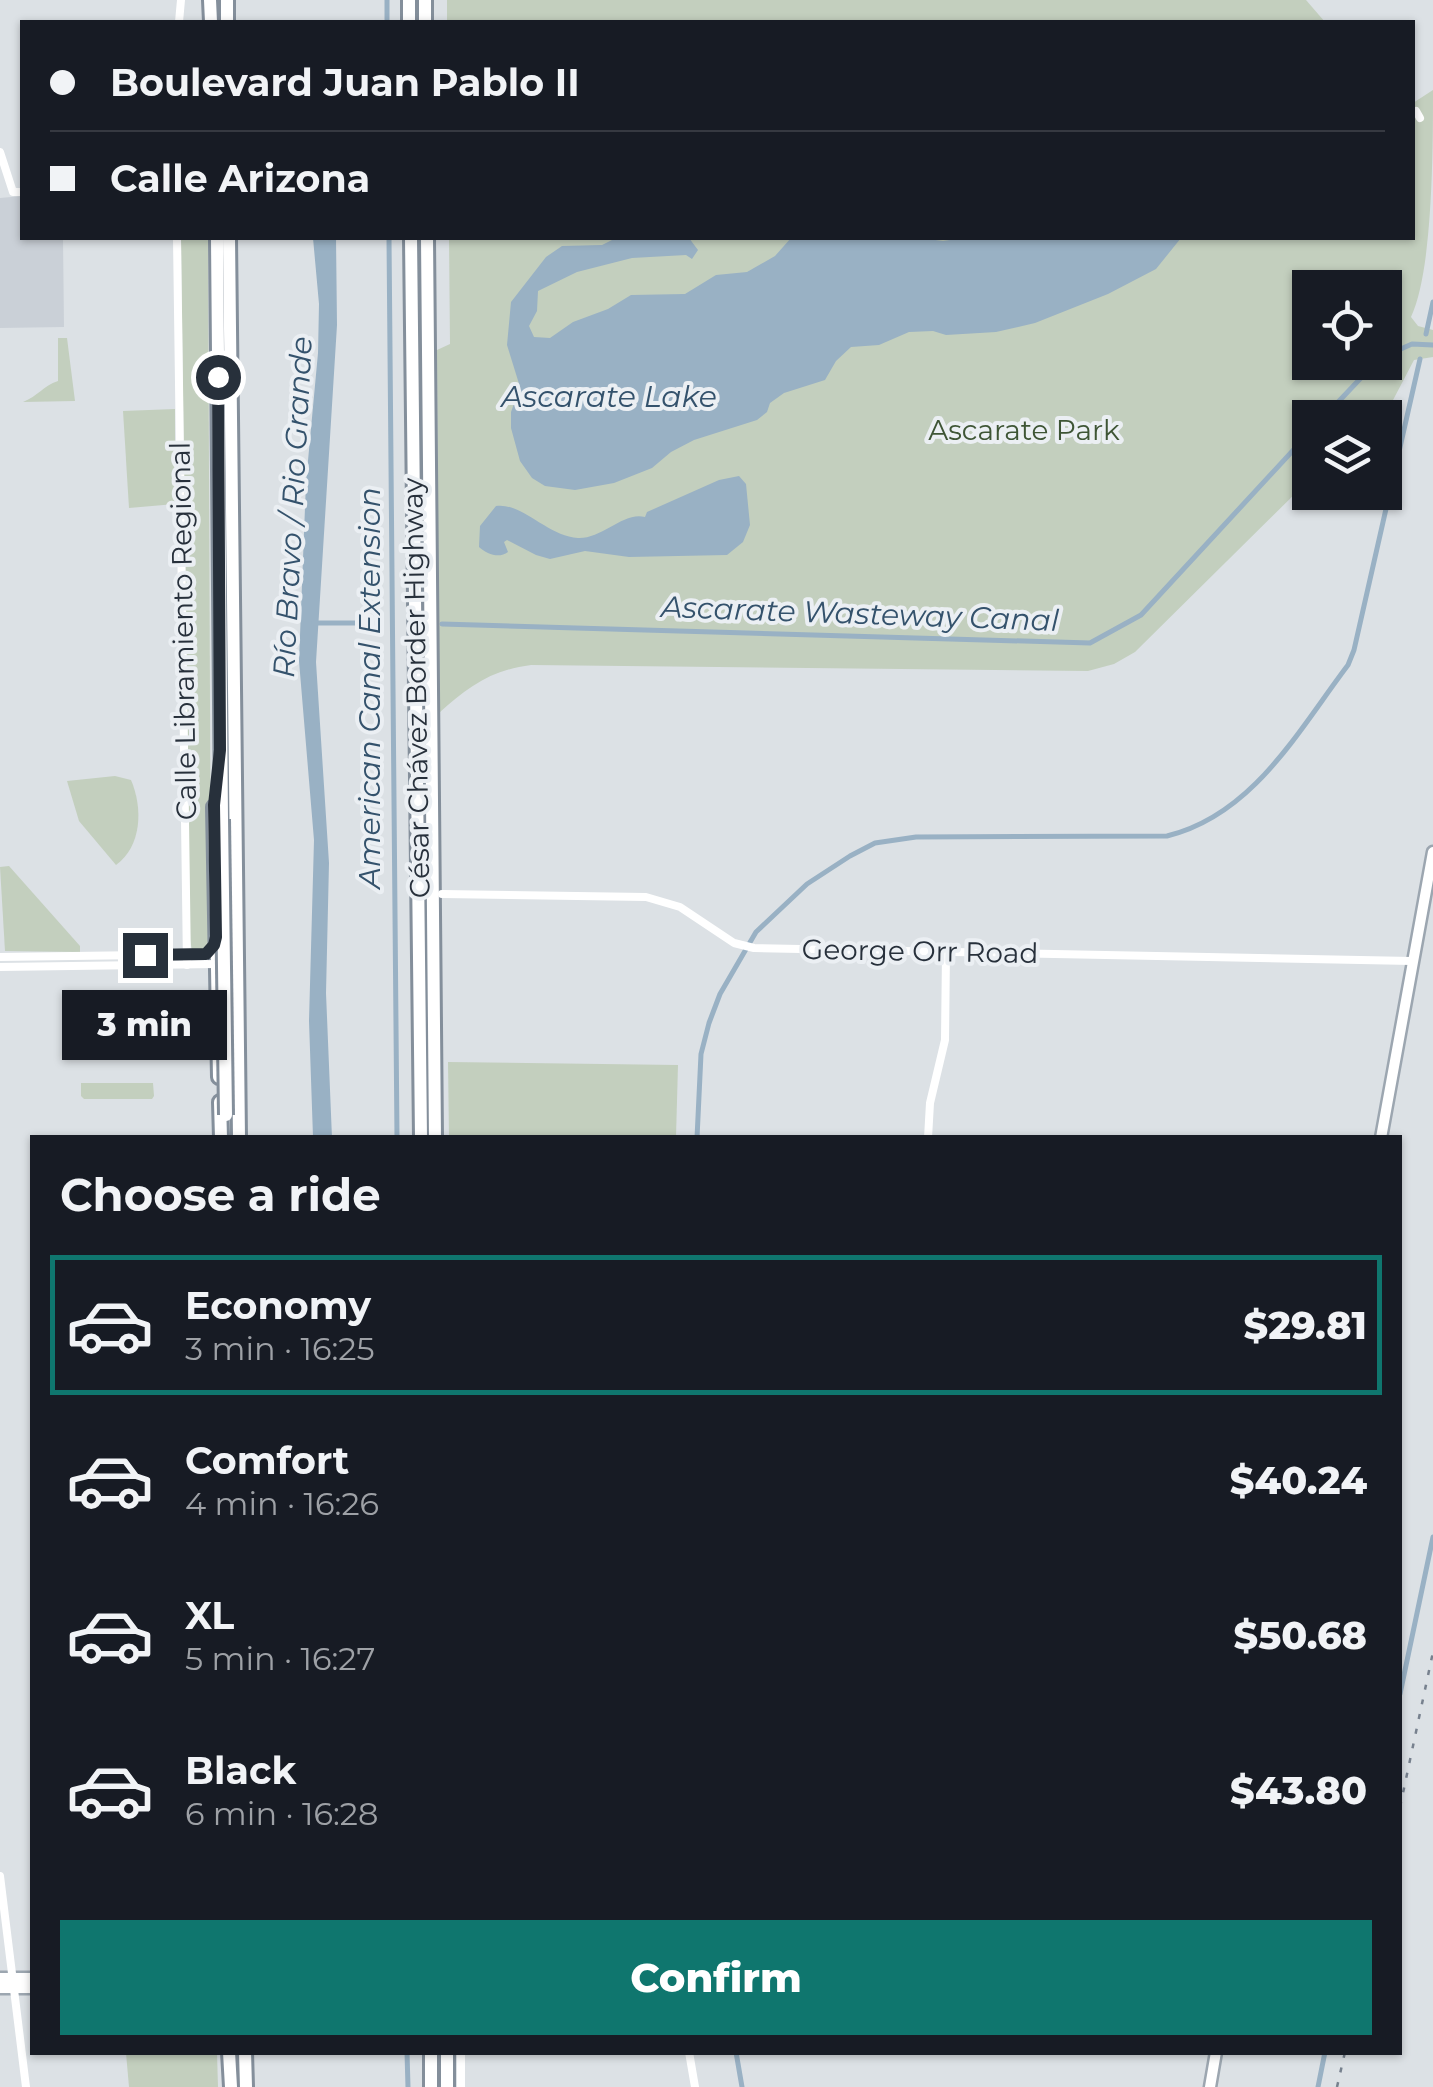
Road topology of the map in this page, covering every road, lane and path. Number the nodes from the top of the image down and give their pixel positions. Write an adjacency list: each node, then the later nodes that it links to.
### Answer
1 (0, 152): 2 (street)
2 (18, 192)
3 (177, 240): 15 (street, Calle Libramiento Regional)
4 (217, 240): 8 (highway)
5 (229, 240): 10 (highway)
6 (411, 240): 22 (highway, César Chávez Border Highway)
7 (427, 240): 23 (highway, César Chávez Border Highway)
8 (220, 750): 14 (highway); 19 (highway, bridge)
9 (1433, 852): 16 (main road)
10 (236, 862): 14 (highway); 18 (highway)
11 (442, 894): 12 (street, George Orr Road)
12 (946, 952): 16 (street, George Orr Road); 24 (street)
13 (0, 957): 15 (street)
14 (213, 959): 15 (street); 18 (highway); 20 (highway)
15 (187, 960): 17 (street)
16 (1412, 961): 25 (main road)
17 (0, 968)
18 (238, 1031): 21 (highway)
19 (223, 1135)
20 (223, 1135)
21 (239, 1135)
22 (421, 1135)
23 (436, 1135)
24 (928, 1135)
25 (1382, 1135)
26 (0, 1876): 29 (street)
27 (0, 1978): 29 (main road)
28 (30, 1979): 29 (main road)
29 (15, 1983): 30 (main road); 31 (main road); 39 (street)
30 (30, 1987)
31 (0, 1988)
32 (230, 2055): 40 (highway)
33 (245, 2055): 40 (highway)
34 (431, 2055): 41 (highway)
35 (446, 2055): 42 (highway)
36 (461, 2055): 43 (street)
37 (690, 2055): 44 (street)
38 (1215, 2055): 45 (main road)
39 (26, 2087)
40 (242, 2087)
41 (431, 2087)
42 (447, 2087)
43 (461, 2087)
44 (695, 2087)
45 (1210, 2087)

